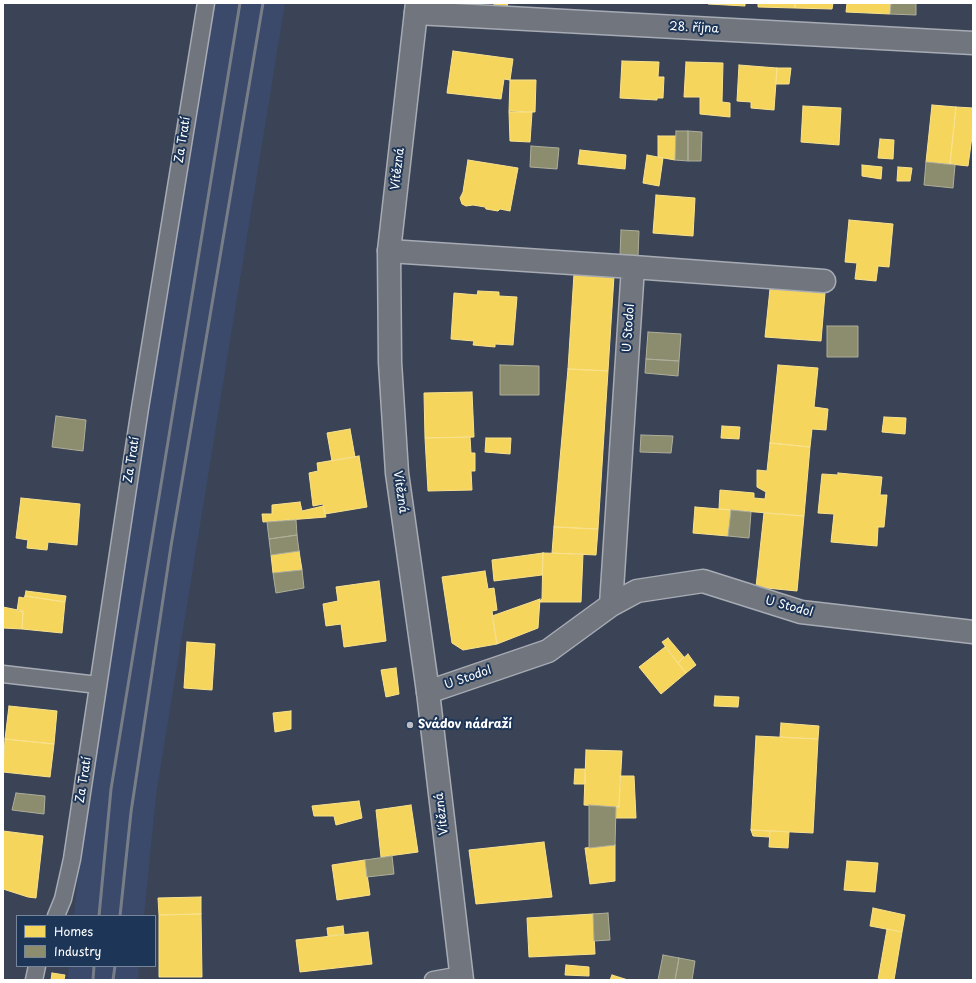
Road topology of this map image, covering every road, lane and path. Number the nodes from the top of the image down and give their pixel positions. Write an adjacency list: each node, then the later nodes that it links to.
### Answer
1 (206, 3): 10 (lane, Za Tratí)
2 (416, 8): 3 (street, 28. října); 4 (street, Vítězná)
3 (973, 43)
4 (388, 251): 5 (street); 11 (street, Vítězná)
5 (633, 267): 6 (street); 7 (street, U Stodol)
6 (824, 281)
7 (611, 605): 8 (street, U Stodol); 11 (street, U Stodol)
8 (973, 632)
9 (3, 674): 10 (lane)
10 (98, 686): 12 (lane, Za Tratí)
11 (428, 692): 14 (street, Vítězná)
12 (56, 915)
13 (37, 967): 15 (lane)
14 (462, 977): 16 (lane)
15 (34, 980)
16 (434, 980)

